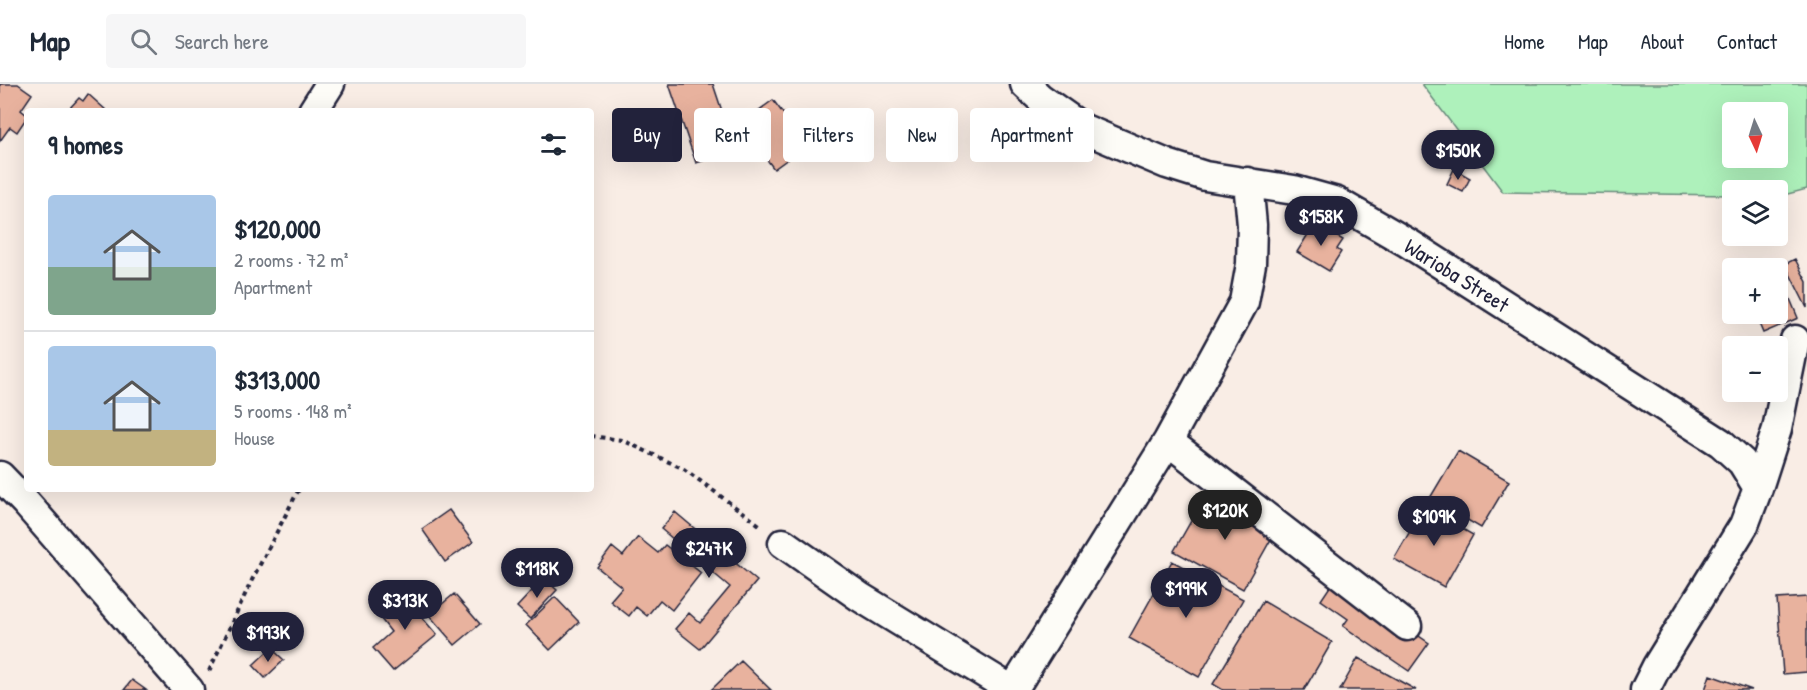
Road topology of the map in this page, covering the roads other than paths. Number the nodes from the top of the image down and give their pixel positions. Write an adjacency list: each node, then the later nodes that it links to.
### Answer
1 (330, 84): 3 (street)
2 (1025, 84): 4 (street, Warioba Street)
3 (315, 108)
4 (1248, 182): 6 (street); 8 (street, Warioba Street)
5 (1795, 340): 8 (street)
6 (1168, 441): 12 (street); 14 (street)
7 (0, 476): 9 (street)
8 (1758, 488): 15 (street)
9 (24, 491)
10 (30, 495): 13 (street)
11 (783, 543): 14 (street)
12 (1407, 626)
13 (197, 685)
14 (1012, 690)
15 (1645, 690)

